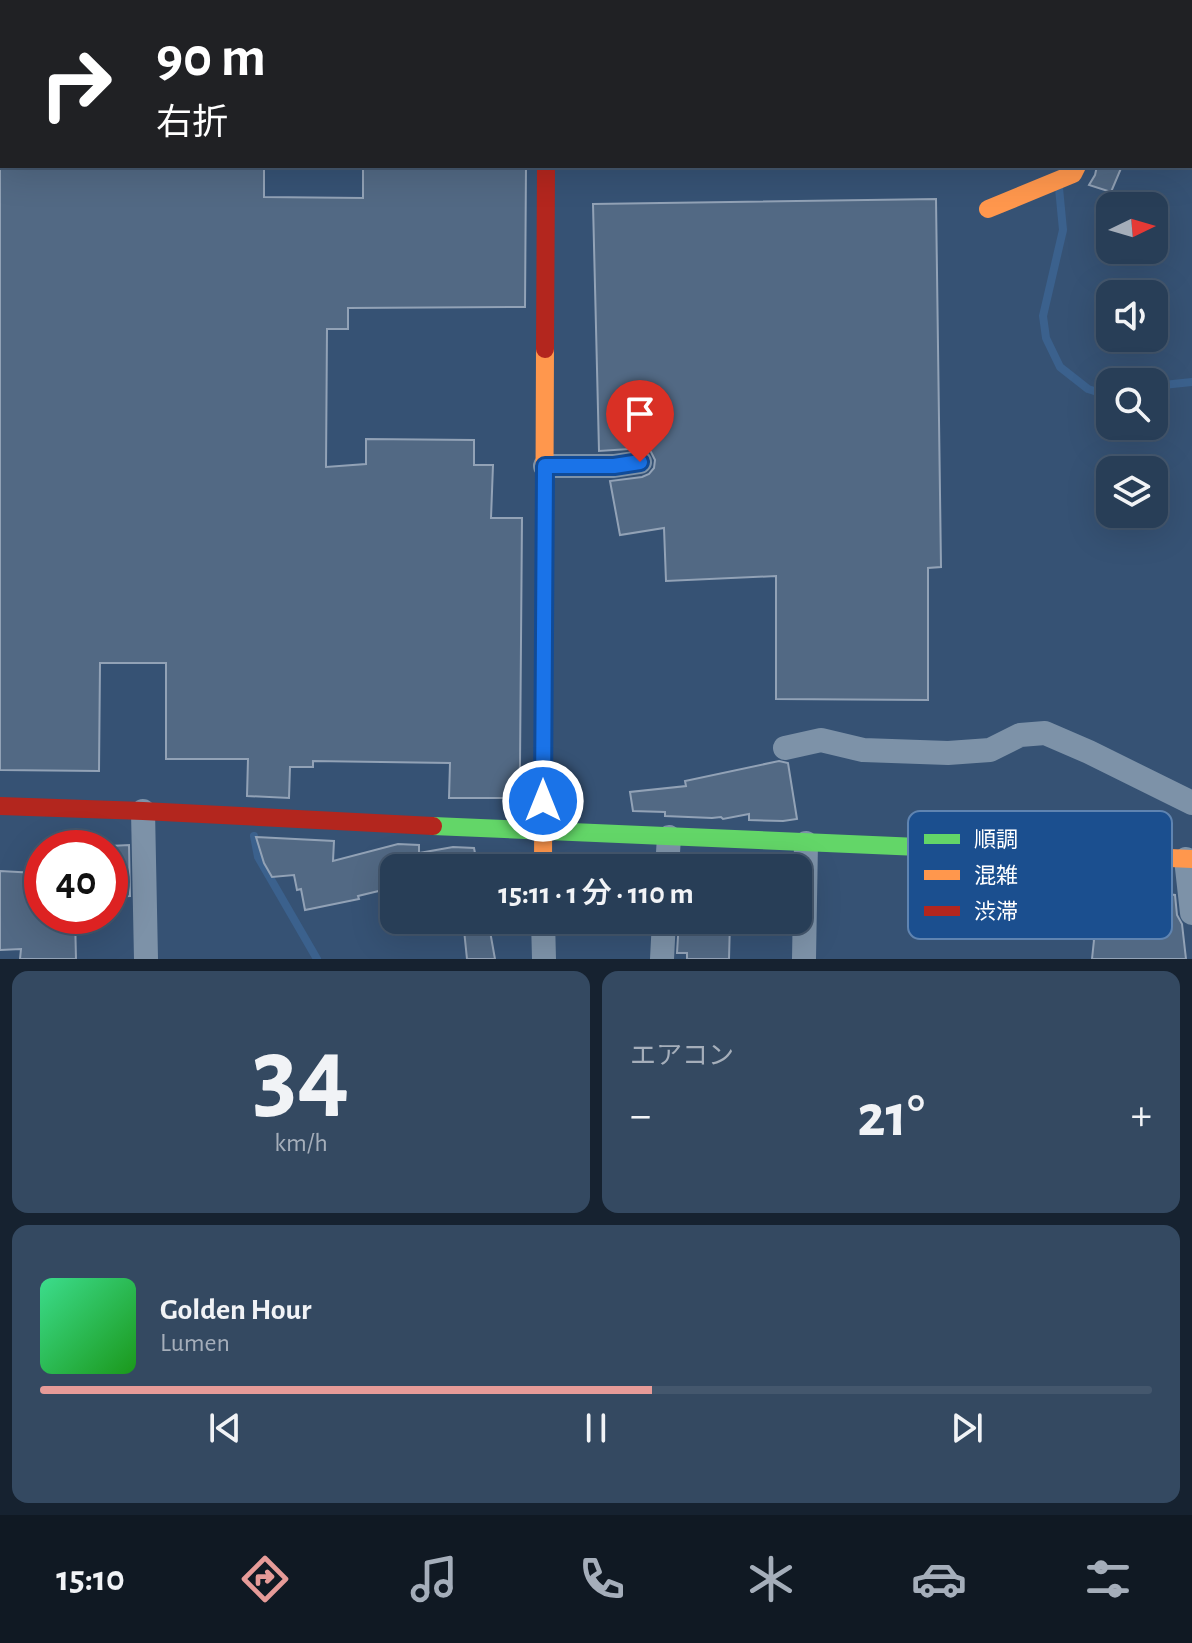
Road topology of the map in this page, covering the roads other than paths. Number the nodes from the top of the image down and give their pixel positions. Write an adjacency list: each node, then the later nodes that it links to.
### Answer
1 (546, 168): 5 (street)
2 (1076, 168): 3 (street)
3 (988, 209)
4 (640, 462): 5 (street)
5 (545, 466): 10 (street)
6 (785, 748): 7 (street)
7 (1192, 803)
8 (0, 806): 9 (street)
9 (143, 811): 10 (street); 20 (street)
10 (543, 831): 11 (street); 14 (street)
11 (669, 837): 12 (street); 15 (street)
12 (806, 843): 13 (street); 23 (street)
13 (908, 847)
14 (543, 854)
15 (668, 854)
16 (1189, 859): 17 (street)
17 (1192, 913)
18 (543, 934): 21 (street)
19 (663, 934): 22 (street)
20 (146, 959)
21 (544, 959)
22 (662, 959)
23 (804, 959)

